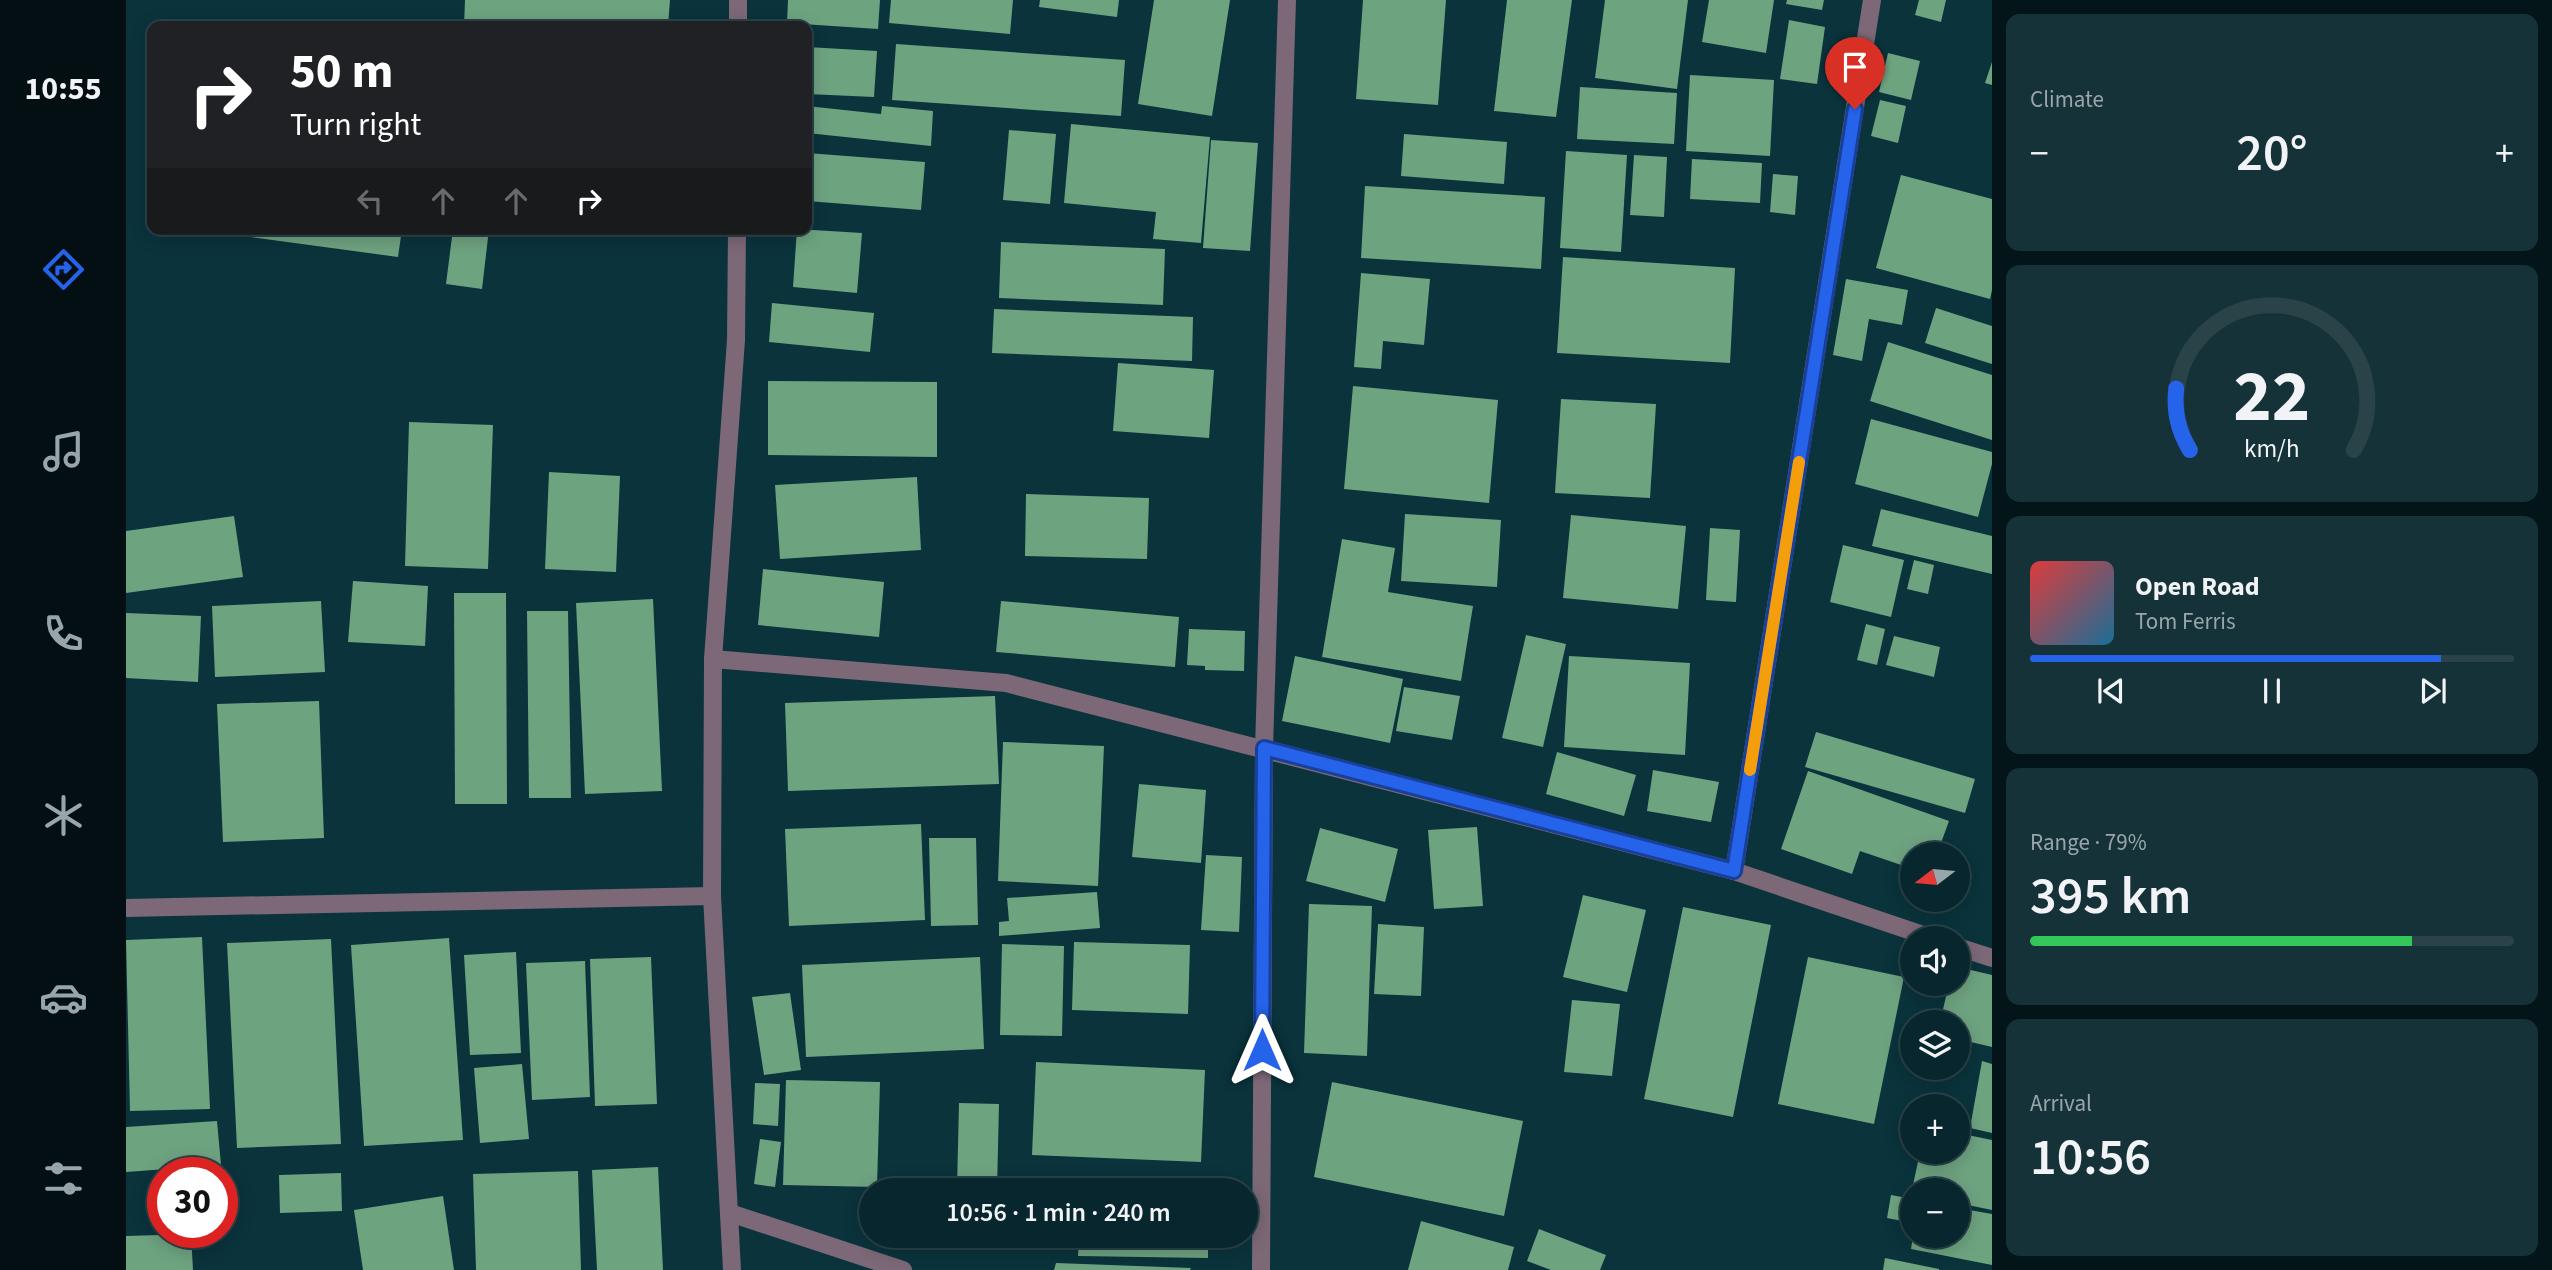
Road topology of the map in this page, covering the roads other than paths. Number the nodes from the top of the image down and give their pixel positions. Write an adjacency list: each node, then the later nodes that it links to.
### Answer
1 (738, 0): 4 (street)
2 (1287, 0): 7 (street)
3 (1872, 0): 8 (street)
4 (738, 21)
5 (737, 235): 6 (street)
6 (713, 659): 7 (street); 9 (street)
7 (1264, 748): 8 (street); 17 (street)
8 (1734, 871): 11 (street)
9 (712, 897): 10 (street); 14 (street)
10 (126, 908)
11 (1900, 927)
12 (1970, 951): 13 (street)
13 (1992, 958)
14 (730, 1213): 15 (street); 16 (street)
15 (732, 1270)
16 (903, 1270)
17 (1261, 1270)

